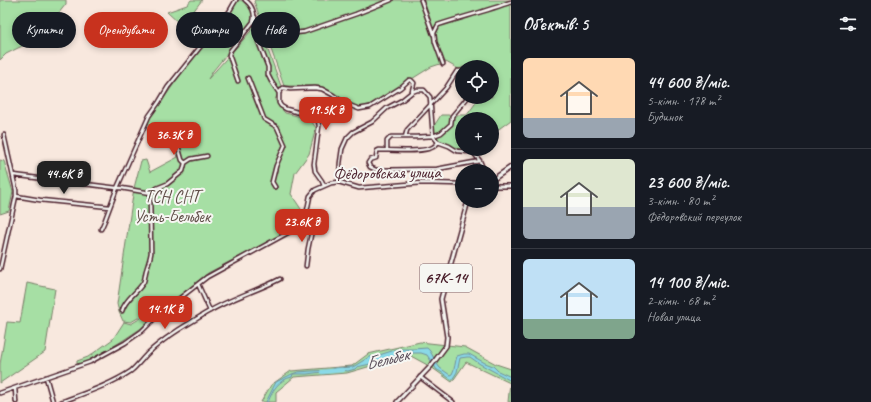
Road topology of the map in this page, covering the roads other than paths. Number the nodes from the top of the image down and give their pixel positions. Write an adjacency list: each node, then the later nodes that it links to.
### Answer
1 (236, 0): 38 (street)
2 (246, 0): 6 (street)
3 (391, 0): 8 (street)
4 (421, 0): 9 (street)
5 (511, 2): 9 (street)
6 (253, 12)
7 (251, 25): 14 (street)
8 (300, 32)
9 (434, 36): 11 (street)
10 (261, 48): 16 (street)
11 (443, 64)
12 (455, 74): 17 (street)
13 (248, 78): 37 (street)
14 (238, 81)
15 (412, 92): 16 (street); 17 (street); 32 (street)
16 (279, 93): 34 (street)
17 (430, 103): 20 (street); 21 (street)
18 (462, 104): 20 (street)
19 (4, 135): 31 (street)
20 (433, 136): 21 (street); 23 (street)
21 (405, 137): 24 (street)
22 (177, 142): 27 (street)
23 (438, 142): 24 (street); 26 (street)
24 (387, 150): 26 (street)
25 (207, 156): 27 (street)
26 (480, 161): 28 (street)
27 (185, 163): 39 (street)
28 (481, 164)
29 (511, 167): 30 (main road)
30 (499, 175)
31 (13, 176): 38 (street); 40 (street)
32 (339, 182): 33 (street, Фёдоровская улица); 34 (street, Фёдоровская улица)
33 (455, 184)
34 (324, 186): 43 (street, Фёдоровская улица)
35 (499, 186): 36 (main road)
36 (511, 186)
37 (275, 187)
38 (117, 188): 39 (street); 41 (street)
39 (151, 193): 49 (street)
40 (16, 196): 41 (street); 46 (street)
41 (110, 207): 44 (street)
42 (466, 208): 52 (main road, 67К-14)
43 (305, 218): 45 (street); 48 (street)
44 (101, 229)
45 (306, 266)
46 (0, 269)
47 (280, 279): 50 (street)
48 (198, 284): 50 (street); 51 (street)
49 (122, 311)
50 (210, 311): 58 (street)
51 (46, 377): 53 (street); 57 (street)
52 (420, 377): 55 (street); 59 (main road, 67К-14)
53 (15, 388): 54 (street); 56 (street)
54 (0, 393)
55 (449, 400): 60 (street)
56 (16, 402)
57 (53, 402)
58 (62, 402)
59 (397, 402)
60 (453, 402)

